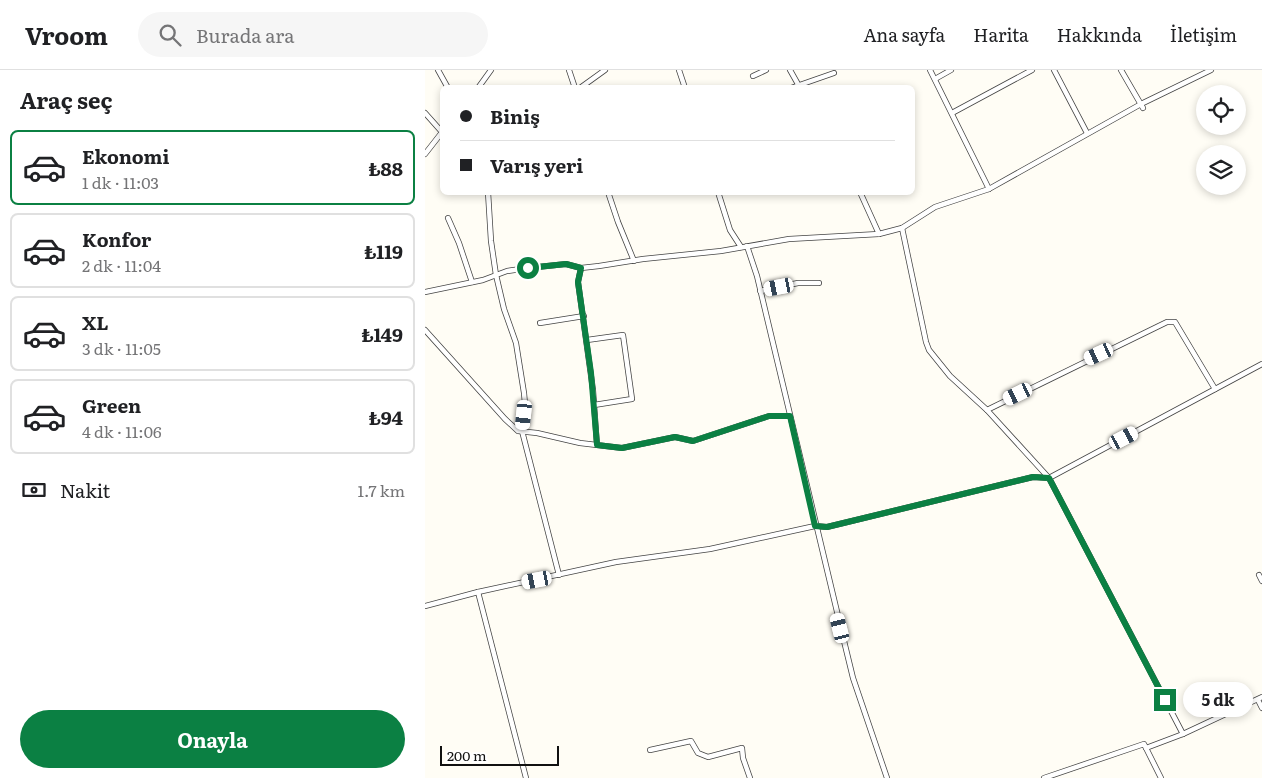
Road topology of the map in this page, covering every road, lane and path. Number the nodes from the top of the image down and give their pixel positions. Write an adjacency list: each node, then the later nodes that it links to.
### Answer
1 (438, 70): 17 (street)
2 (491, 70): 18 (street)
3 (569, 70): 19 (street)
4 (605, 70): 20 (street)
5 (679, 70): 21 (street)
6 (766, 70): 15 (street)
7 (790, 70): 22 (street)
8 (930, 70): 16 (street)
9 (951, 70): 16 (street)
10 (1032, 70): 26 (street)
11 (1053, 70): 28 (street)
12 (1121, 70): 24 (street)
13 (1211, 70): 24 (street)
14 (834, 73): 23 (street)
15 (753, 76)
16 (935, 79): 26 (street)
17 (446, 85)
18 (479, 85)
19 (574, 85)
20 (584, 85)
21 (684, 85)
22 (798, 85)
23 (802, 85)
24 (1142, 106): 28 (street)
25 (425, 113): 27 (street)
26 (952, 113): 31 (street)
27 (440, 130)
28 (1087, 133): 31 (street)
29 (440, 135): 30 (street)
30 (425, 154)
31 (989, 188): 37 (street)
32 (488, 195): 43 (street)
33 (609, 195): 41 (street)
34 (720, 195): 40 (street)
35 (862, 195): 38 (street)
36 (448, 218): 44 (street)
37 (903, 228): 38 (street); 55 (street)
38 (879, 234): 39 (street)
39 (747, 246): 40 (street); 46 (street)
40 (741, 247): 41 (street)
41 (634, 261): 42 (street)
42 (581, 268): 43 (street); 48 (street)
43 (496, 275): 44 (street); 57 (street)
44 (472, 282): 47 (street)
45 (819, 283): 46 (street)
46 (760, 291): 56 (street)
47 (425, 292)
48 (584, 316): 49 (street); 51 (street)
49 (540, 323)
50 (425, 330): 57 (street)
51 (587, 340): 54 (street); 54 (street)
52 (1262, 364): 53 (street)
53 (1215, 389): 55 (street); 59 (street)
54 (594, 405): 58 (street)
55 (987, 410): 59 (street)
56 (790, 416): 58 (street); 60 (street)
57 (522, 431): 58 (street); 61 (street)
58 (597, 445)
59 (1049, 478): 60 (street); 68 (street)
60 (815, 526): 61 (street); 73 (street)
61 (559, 575): 64 (street)
62 (1259, 575): 63 (street)
63 (1262, 581)
64 (478, 592): 65 (street); 71 (street)
65 (425, 606)
66 (1260, 698): 67 (street); 68 (street)
67 (1262, 708)
68 (1183, 734): 69 (street)
69 (1146, 748): 74 (street); 75 (street)
70 (651, 750): 72 (street)
71 (526, 778)
72 (750, 778)
73 (887, 778)
74 (1044, 778)
75 (1161, 778)

